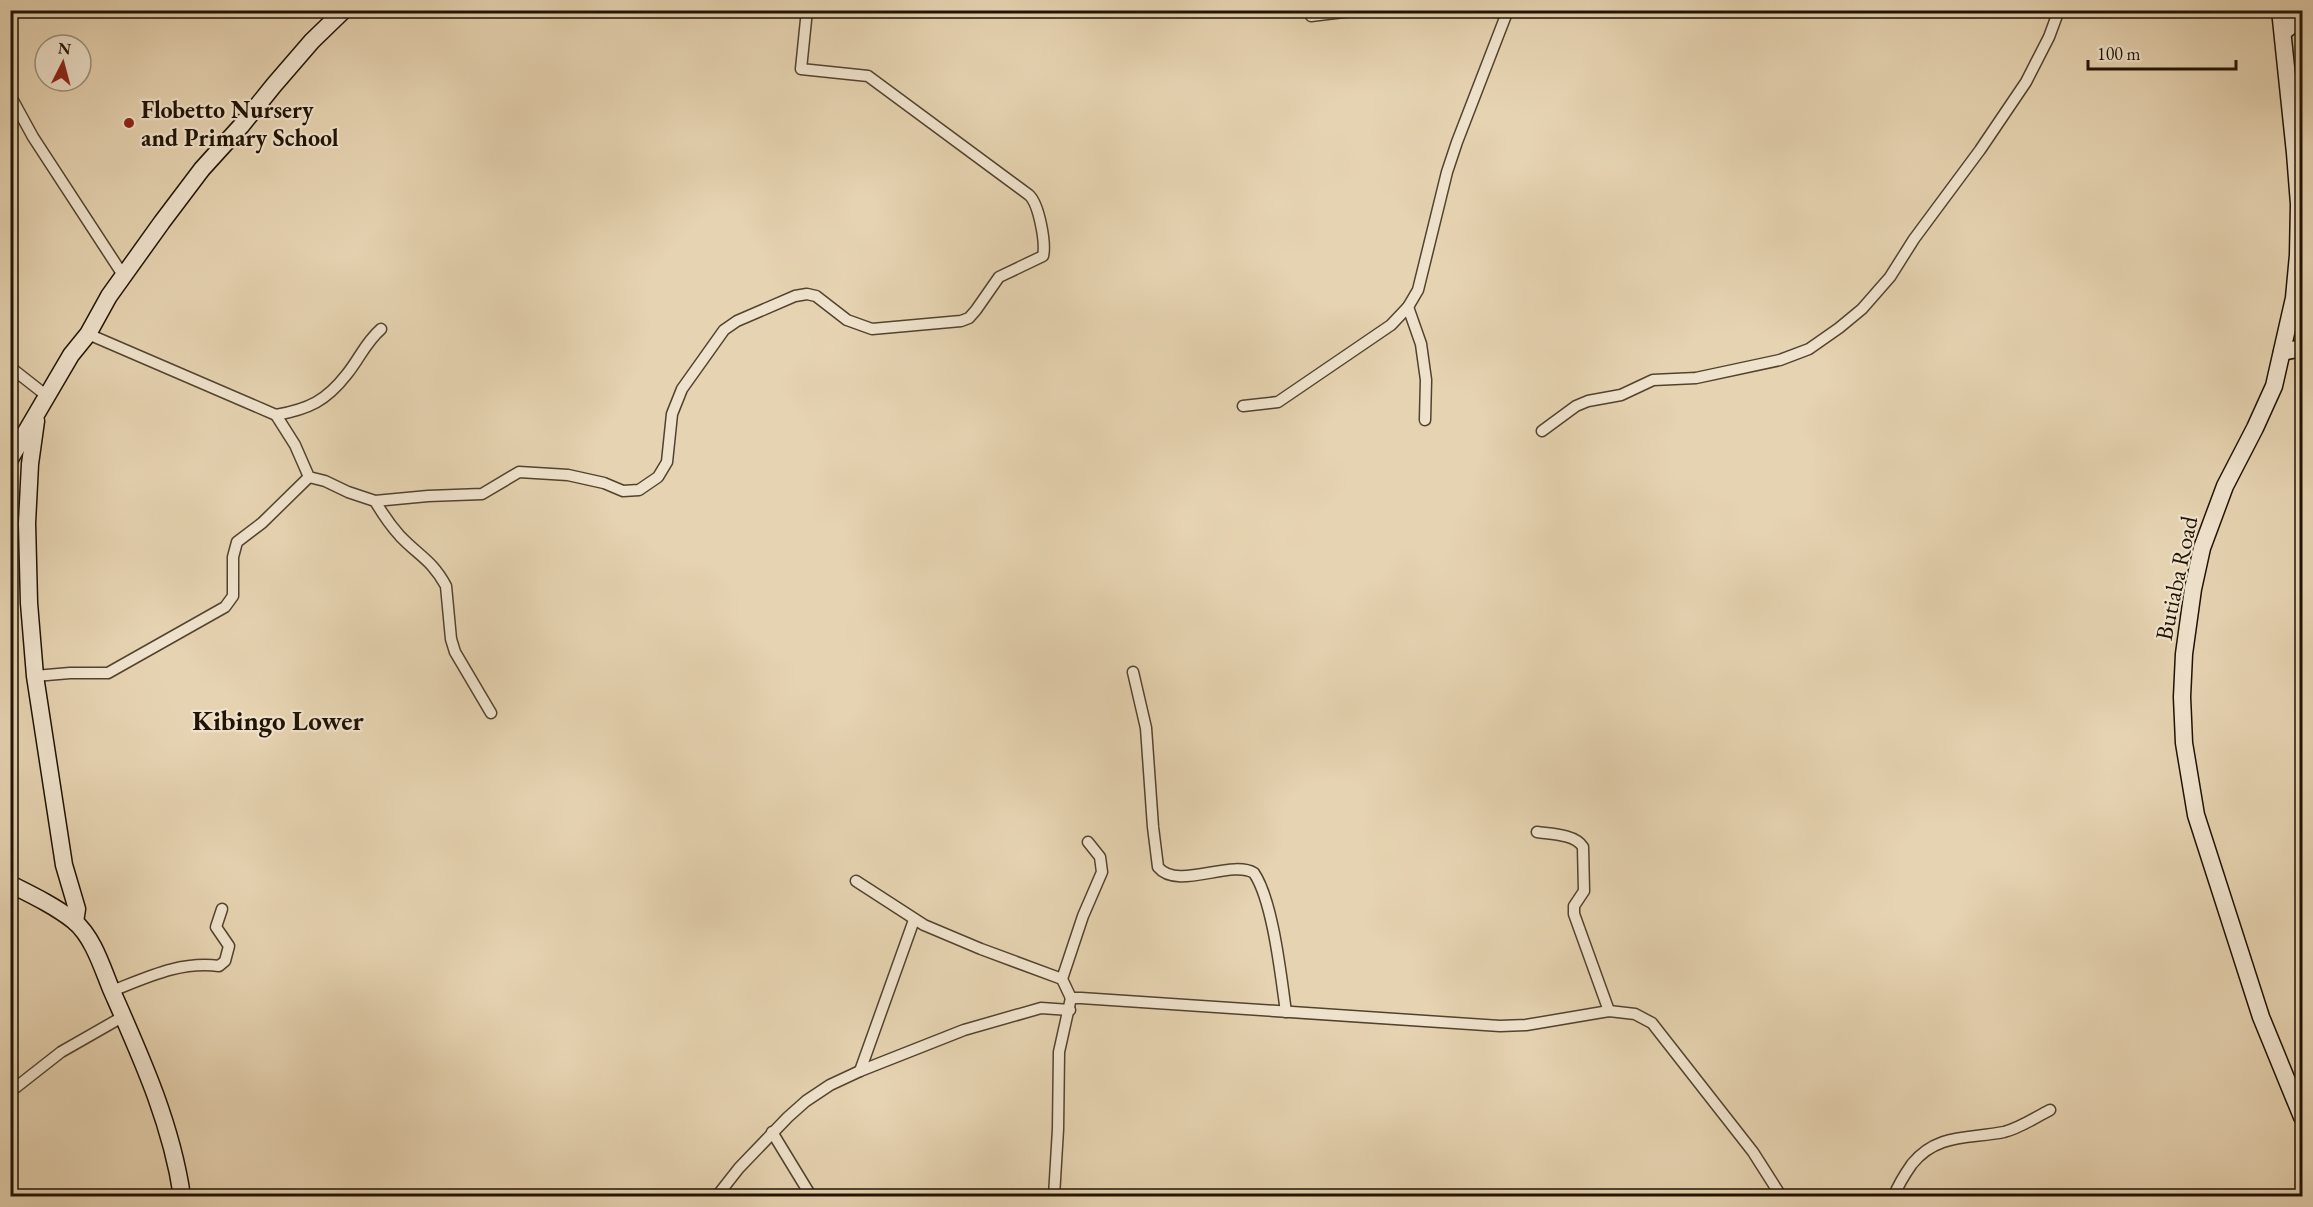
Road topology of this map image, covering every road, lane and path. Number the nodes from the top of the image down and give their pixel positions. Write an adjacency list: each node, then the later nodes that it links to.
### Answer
1 (344, 10): 11 (main road)
2 (807, 10): 26 (street)
3 (1360, 10): 7 (street)
4 (1508, 10): 12 (street)
5 (2059, 10): 23 (street)
6 (2280, 10): 9 (main road, Butiaba Road)
7 (1311, 16)
8 (2302, 16): 9 (main road)
9 (2283, 32): 16 (main road, Butiaba Road)
10 (10, 95): 11 (street)
11 (123, 275): 14 (main road)
12 (1408, 307): 19 (street); 22 (street)
13 (381, 329): 21 (street)
14 (88, 334): 18 (main road); 21 (street)
15 (2302, 348): 16 (main road)
16 (2282, 352): 47 (main road, Butiaba Road)
17 (10, 367): 18 (street)
18 (47, 396): 20 (main road)
19 (1243, 406)
20 (37, 414): 24 (main road); 28 (main road)
21 (276, 415): 25 (street)
22 (1425, 420)
23 (1542, 431)
24 (10, 459)
25 (309, 477): 26 (street); 28 (street)
26 (375, 501): 29 (street)
27 (1133, 672): 42 (street)
28 (35, 676): 36 (main road)
29 (491, 713)
30 (1537, 832): 41 (street)
31 (1089, 842): 37 (street)
32 (856, 880): 35 (street)
33 (10, 884): 36 (main road)
34 (222, 909): 38 (street)
35 (914, 920): 37 (street); 44 (street)
36 (75, 922): 38 (main road)
37 (1062, 979): 39 (street)
38 (112, 991): 43 (main road)
39 (1071, 998): 40 (street); 42 (street)
40 (1070, 1010): 44 (street); 52 (street)
41 (1609, 1011): 42 (street); 53 (street)
42 (1286, 1012)
43 (124, 1016): 45 (street); 49 (main road)
44 (860, 1071): 48 (street)
45 (10, 1092)
46 (2050, 1110): 54 (street)
47 (2302, 1117)
48 (772, 1132): 50 (street); 51 (street)
49 (182, 1197)
50 (717, 1197)
51 (811, 1197)
52 (1054, 1197)
53 (1781, 1197)
54 (1894, 1197)

